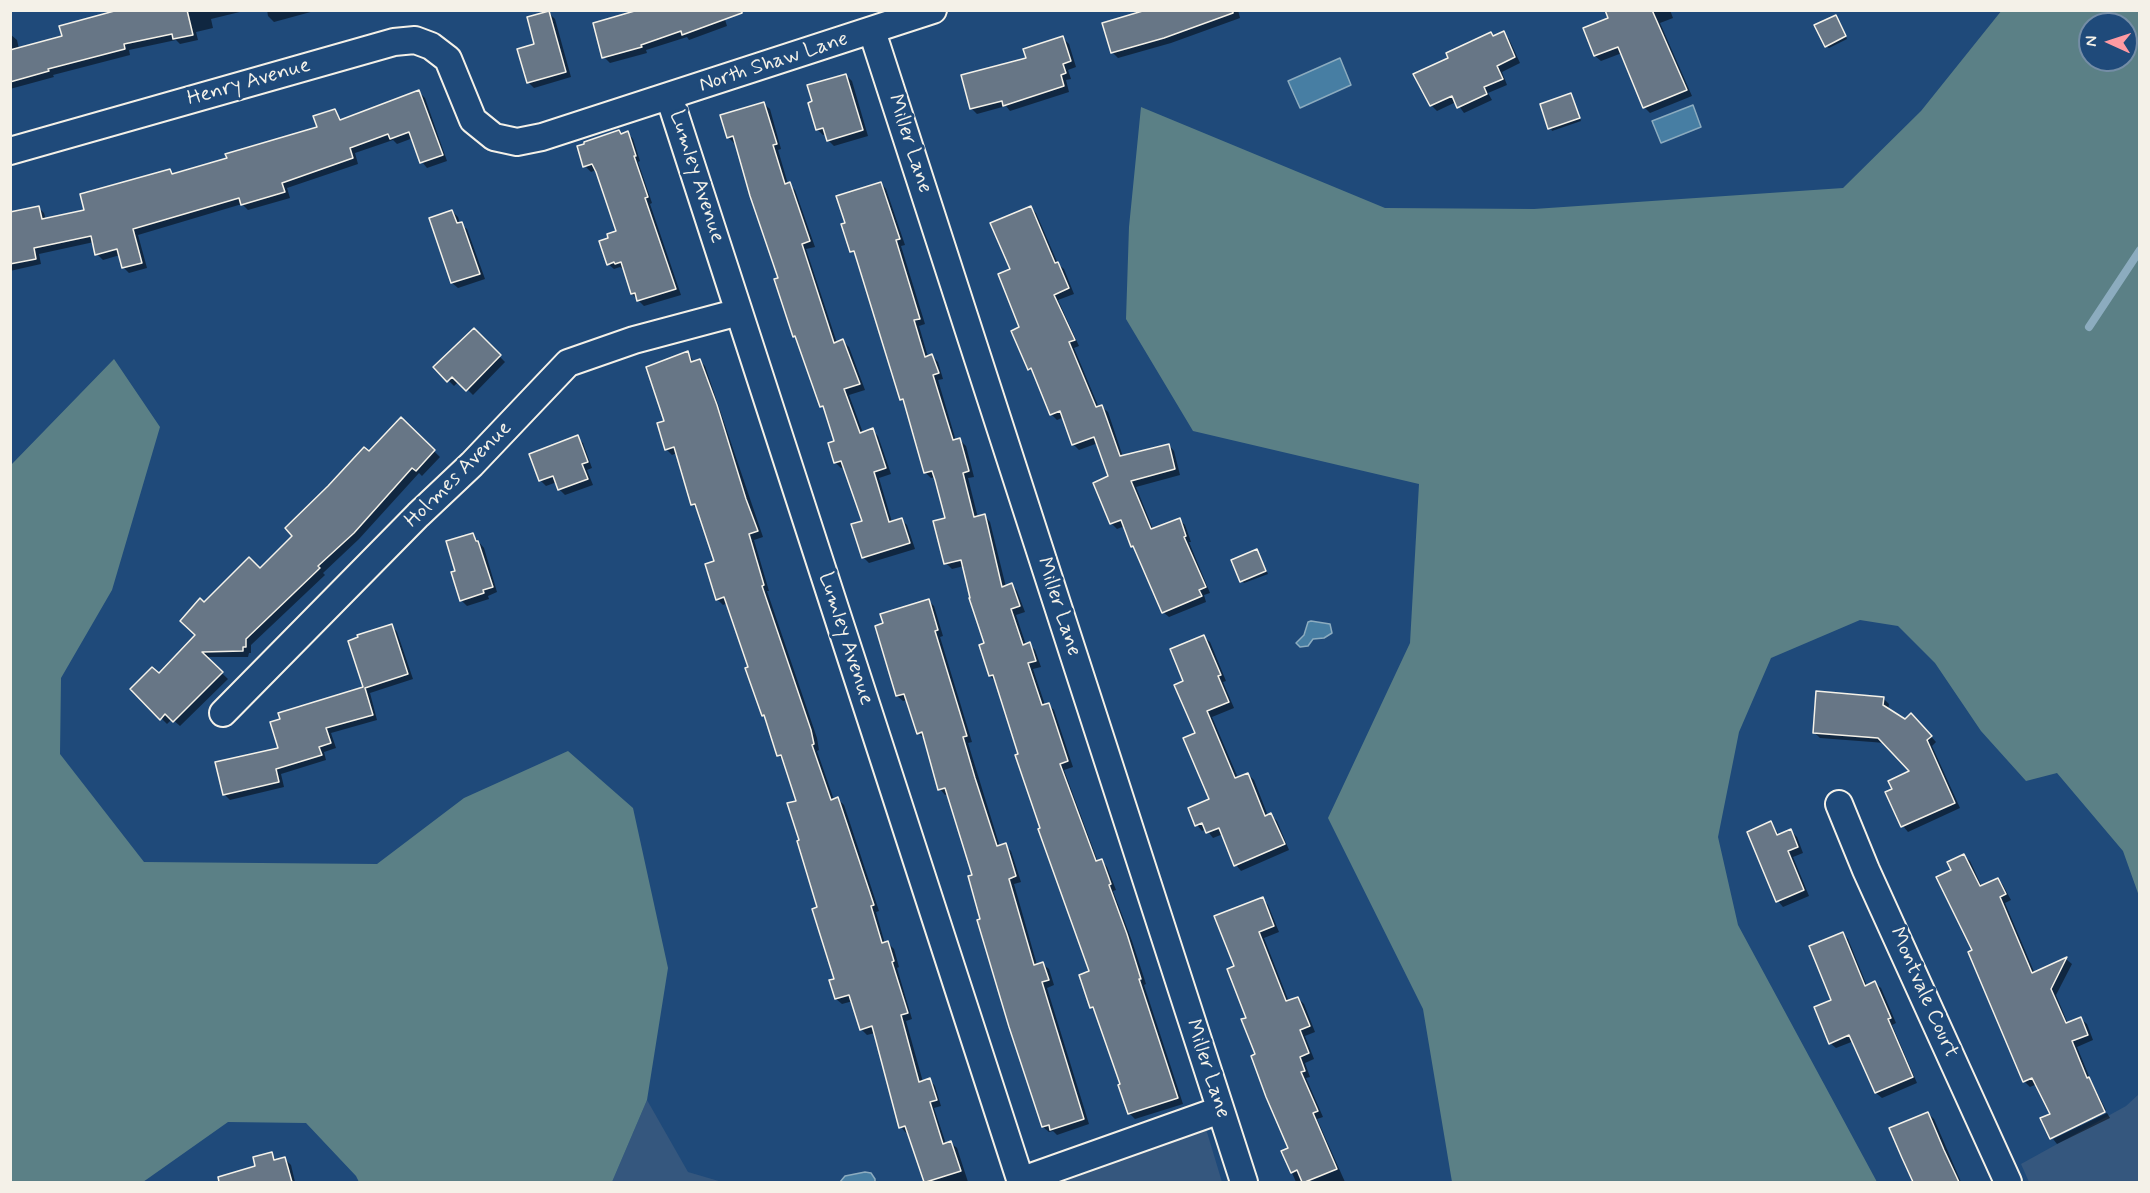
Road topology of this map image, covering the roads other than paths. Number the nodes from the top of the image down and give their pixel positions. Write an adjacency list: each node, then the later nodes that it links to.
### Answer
1 (933, 11): 2 (street, North Shaw Lane)
2 (872, 31): 4 (street, North Shaw Lane); 9 (street, Miller Lane)
3 (461, 94): 4 (street, North Shaw Lane); 5 (street, Henry Avenue)
4 (669, 96): 6 (street, Lumley Avenue)
5 (10, 151)
6 (739, 312): 7 (street, Holmes Avenue); 10 (street, Lumley Avenue)
7 (223, 713)
8 (1839, 804): 12 (street, Montvale Court)
9 (1220, 1110): 10 (street); 11 (street, Miller Lane)
10 (1021, 1182)
11 (1244, 1182)
12 (2008, 1182)

